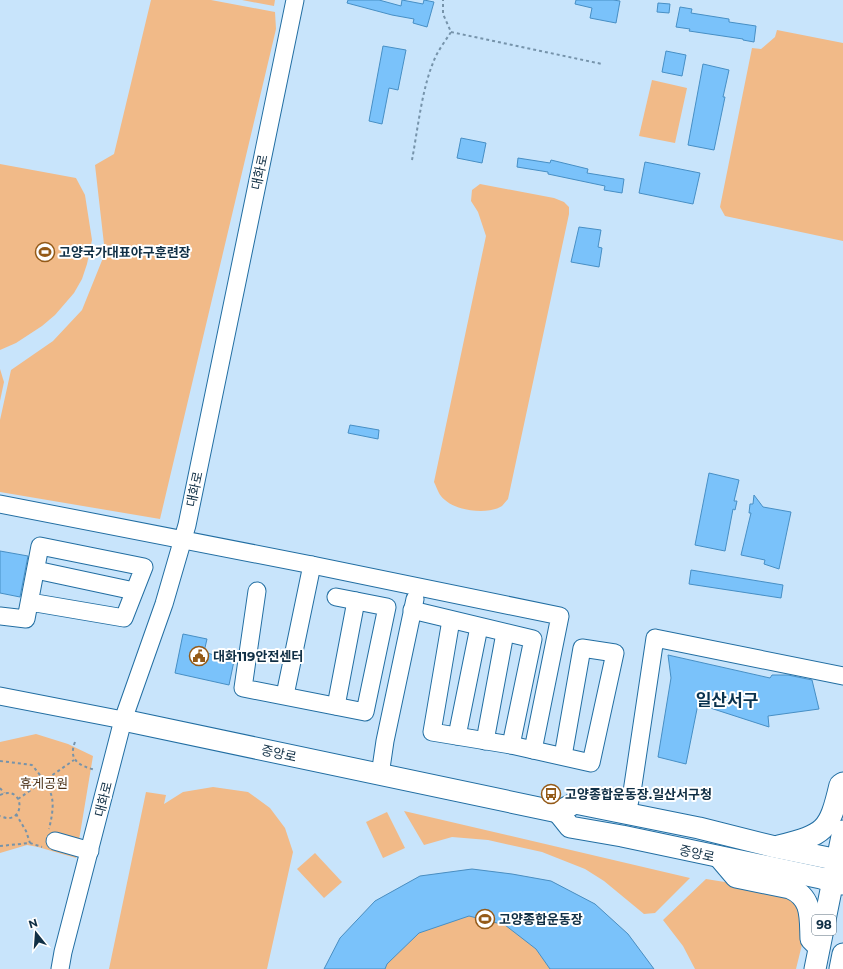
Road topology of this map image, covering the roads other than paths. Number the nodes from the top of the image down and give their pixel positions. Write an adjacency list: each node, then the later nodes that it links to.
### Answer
1 (295, 0): 3 (street, 대화로)
2 (0, 504): 3 (street)
3 (183, 541): 4 (street); 21 (street, 대화로)
4 (312, 566): 6 (street); 18 (street)
5 (36, 570): 7 (street); 7 (street); 11 (street)
6 (417, 587): 12 (street); 25 (street)
7 (134, 591): 11 (street)
8 (257, 591): 18 (street)
9 (336, 597): 10 (street)
10 (356, 601): 20 (street); 20 (street)
11 (30, 602): 13 (street)
12 (412, 610): 14 (street); 27 (street)
13 (1, 620)
14 (451, 620): 15 (street); 22 (street)
15 (479, 627): 16 (street); 22 (street)
16 (505, 633): 23 (street); 24 (street)
17 (843, 676): 30 (street)
18 (285, 695): 20 (street)
19 (0, 696): 21 (street, 중앙로)
20 (336, 706)
21 (123, 720): 27 (main road, 중앙로); 34 (street, 대화로)
22 (457, 736): 23 (street)
23 (485, 741): 24 (street)
24 (511, 745): 25 (street)
25 (534, 750): 26 (street)
26 (563, 756): 26 (street)
27 (380, 775): 29 (main road, 중앙로)
28 (843, 783): 33 (main road)
29 (558, 812): 30 (main road, 중앙로); 35 (main road, 중앙로)
30 (627, 812): 33 (main road, 중앙로)
31 (843, 831): 36 (main road, 98)
32 (50, 841): 34 (street)
33 (775, 847): 36 (main road, 중앙로)
34 (90, 850): 40 (street, 대화로)
35 (719, 857): 37 (main road, 중앙로); 38 (main road)
36 (840, 860): 37 (main road, 98)
37 (838, 882): 38 (main road, 98)
38 (819, 947): 41 (main road, 98)
39 (843, 954): 42 (main road)
40 (60, 969)
41 (814, 969)
42 (840, 969)

